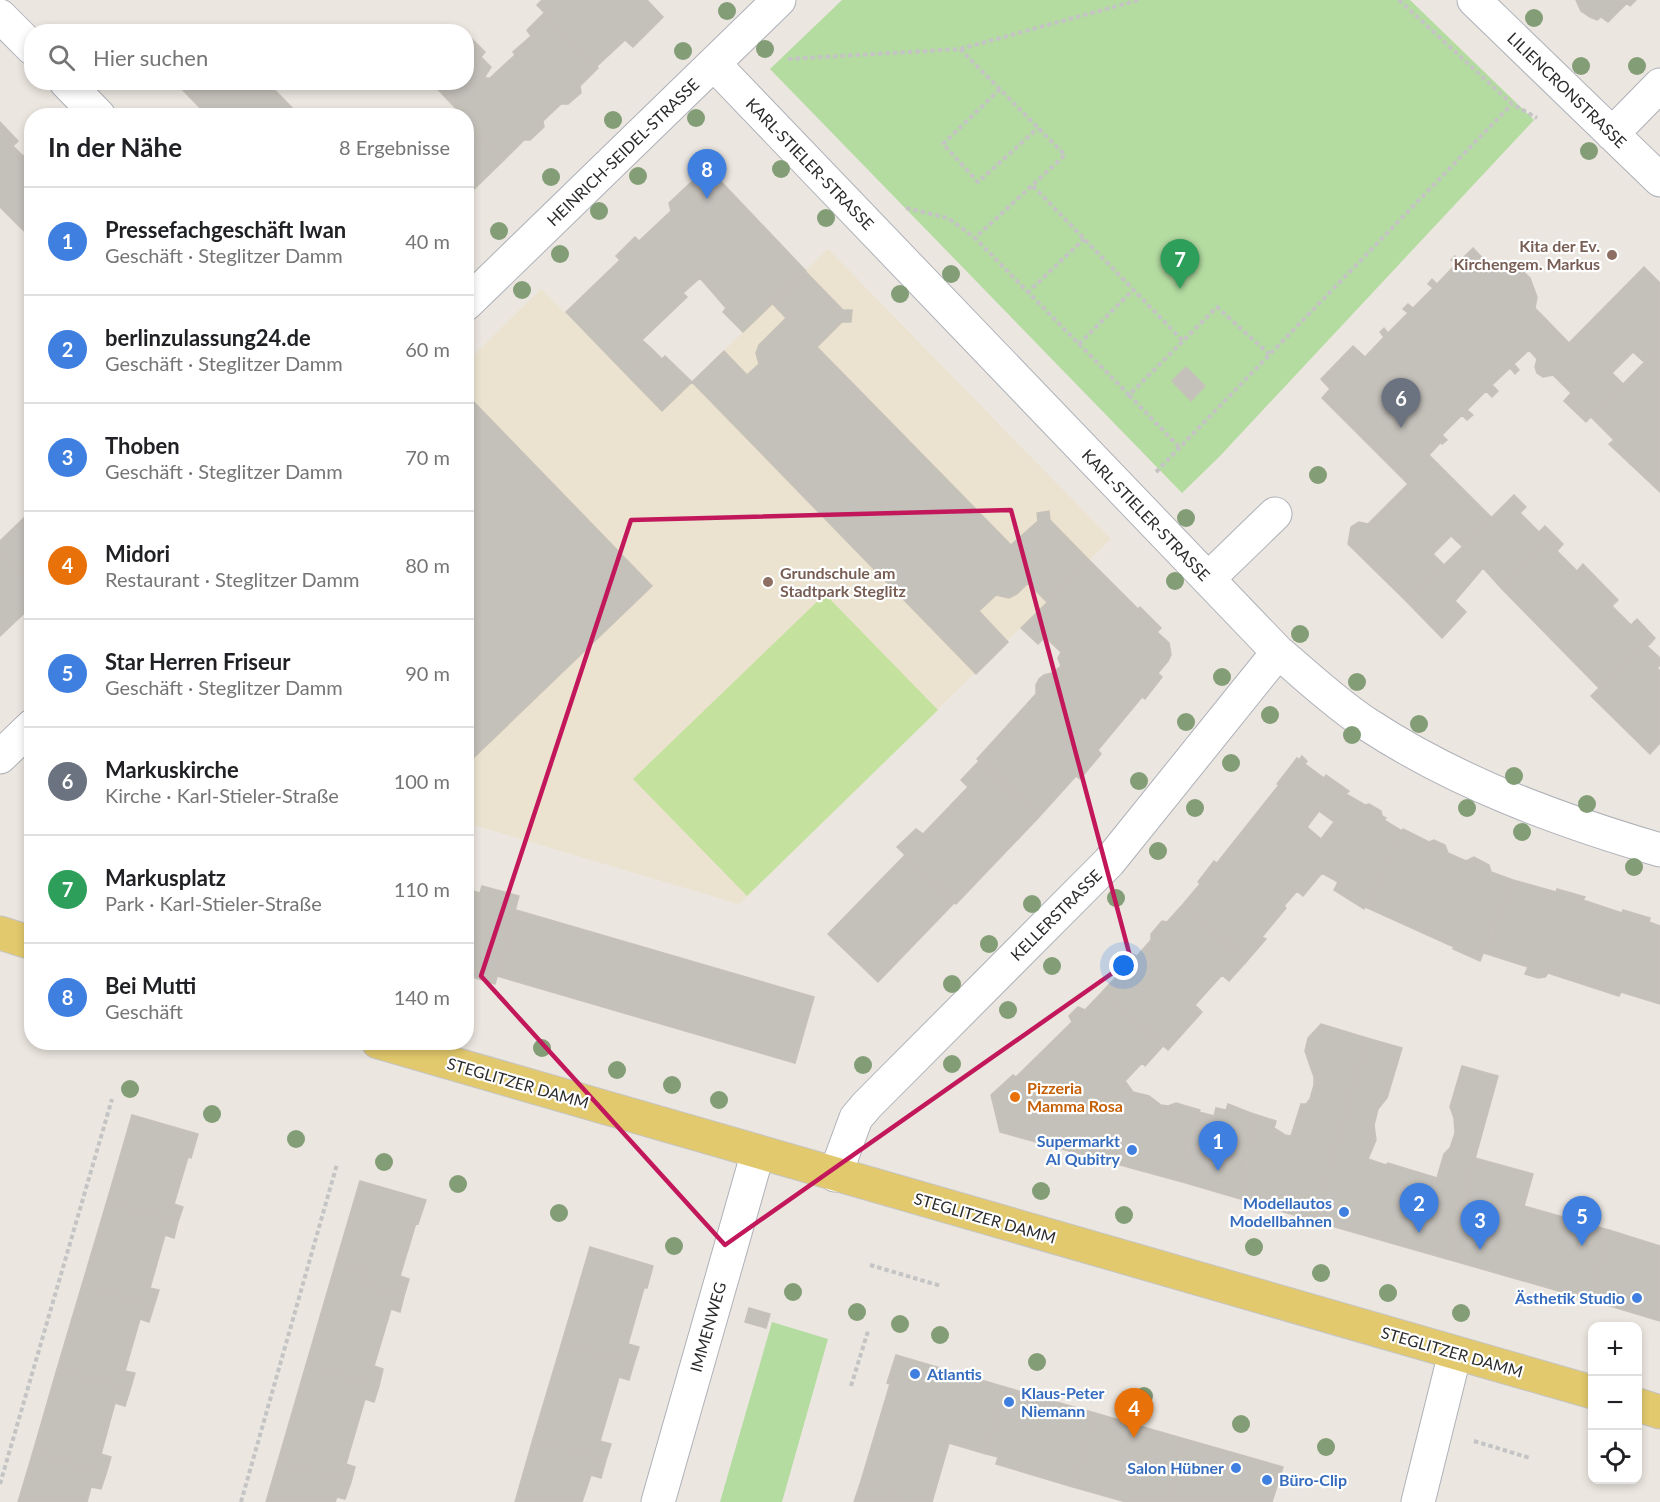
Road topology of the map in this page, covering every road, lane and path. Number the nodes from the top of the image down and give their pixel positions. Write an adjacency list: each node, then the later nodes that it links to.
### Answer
1 (779, 0): 9 (street, HEINRICH-SEIDEL-STRASSE)
2 (1139, 0): 7 (path)
3 (1399, 0): 13 (path)
4 (1474, 0): 17 (street, LILIENCRONSTRASSE)
5 (0, 16): 6 (street)
6 (24, 40)
7 (960, 49): 8 (path); 11 (path)
8 (788, 59)
9 (714, 64): 25 (street, HEINRICH-SEIDEL-STRASSE); 33 (street, KARL-STIELER-STRASSE)
10 (1660, 85): 17 (street)
11 (1000, 89): 16 (path); 16 (path)
12 (74, 90): 14 (street)
13 (1512, 104): 15 (path); 28 (path)
14 (91, 108)
15 (1542, 121)
16 (1038, 128): 19 (path)
17 (1612, 134): 18 (street, LILIENCRONSTRASSE)
18 (1660, 180)
19 (1033, 186): 21 (path); 22 (path)
20 (902, 207): 21 (path)
21 (975, 238): 24 (path)
22 (1084, 239): 23 (path); 24 (path)
23 (1133, 290): 26 (path); 27 (path)
24 (1028, 293): 27 (path)
25 (474, 296)
26 (1184, 341): 28 (path); 29 (path)
27 (1079, 344): 29 (path)
28 (1269, 354): 30 (path)
29 (1129, 395): 30 (path)
30 (1179, 447): 31 (path)
31 (1150, 478)
32 (1275, 514): 33 (street)
33 (1208, 579): 34 (street, KARL-STIELER-STRASSE)
34 (1278, 652): 37 (street, KARL-STIELER-STRASSE); 44 (street, KELLERSTRASSE)
35 (24, 734): 36 (street)
36 (0, 757)
37 (1660, 850)
38 (0, 933): 39 (main road)
39 (24, 940)
40 (406, 1050): 42 (main road, STEGLITZER DAMM)
41 (111, 1099): 55 (path)
42 (759, 1152): 44 (main road, STEGLITZER DAMM); 57 (street, IMMENWEG)
43 (337, 1164): 56 (path)
44 (835, 1175): 48 (main road, STEGLITZER DAMM)
45 (870, 1265): 46 (path)
46 (941, 1286)
47 (868, 1331): 49 (path)
48 (1455, 1353): 50 (main road, STEGLITZER DAMM); 58 (street)
49 (851, 1386)
50 (1588, 1391)
51 (1642, 1406): 52 (main road)
52 (1660, 1412)
53 (1474, 1441): 54 (path)
54 (1530, 1458)
55 (0, 1484)
56 (241, 1502)
57 (658, 1502)
58 (1418, 1502)

